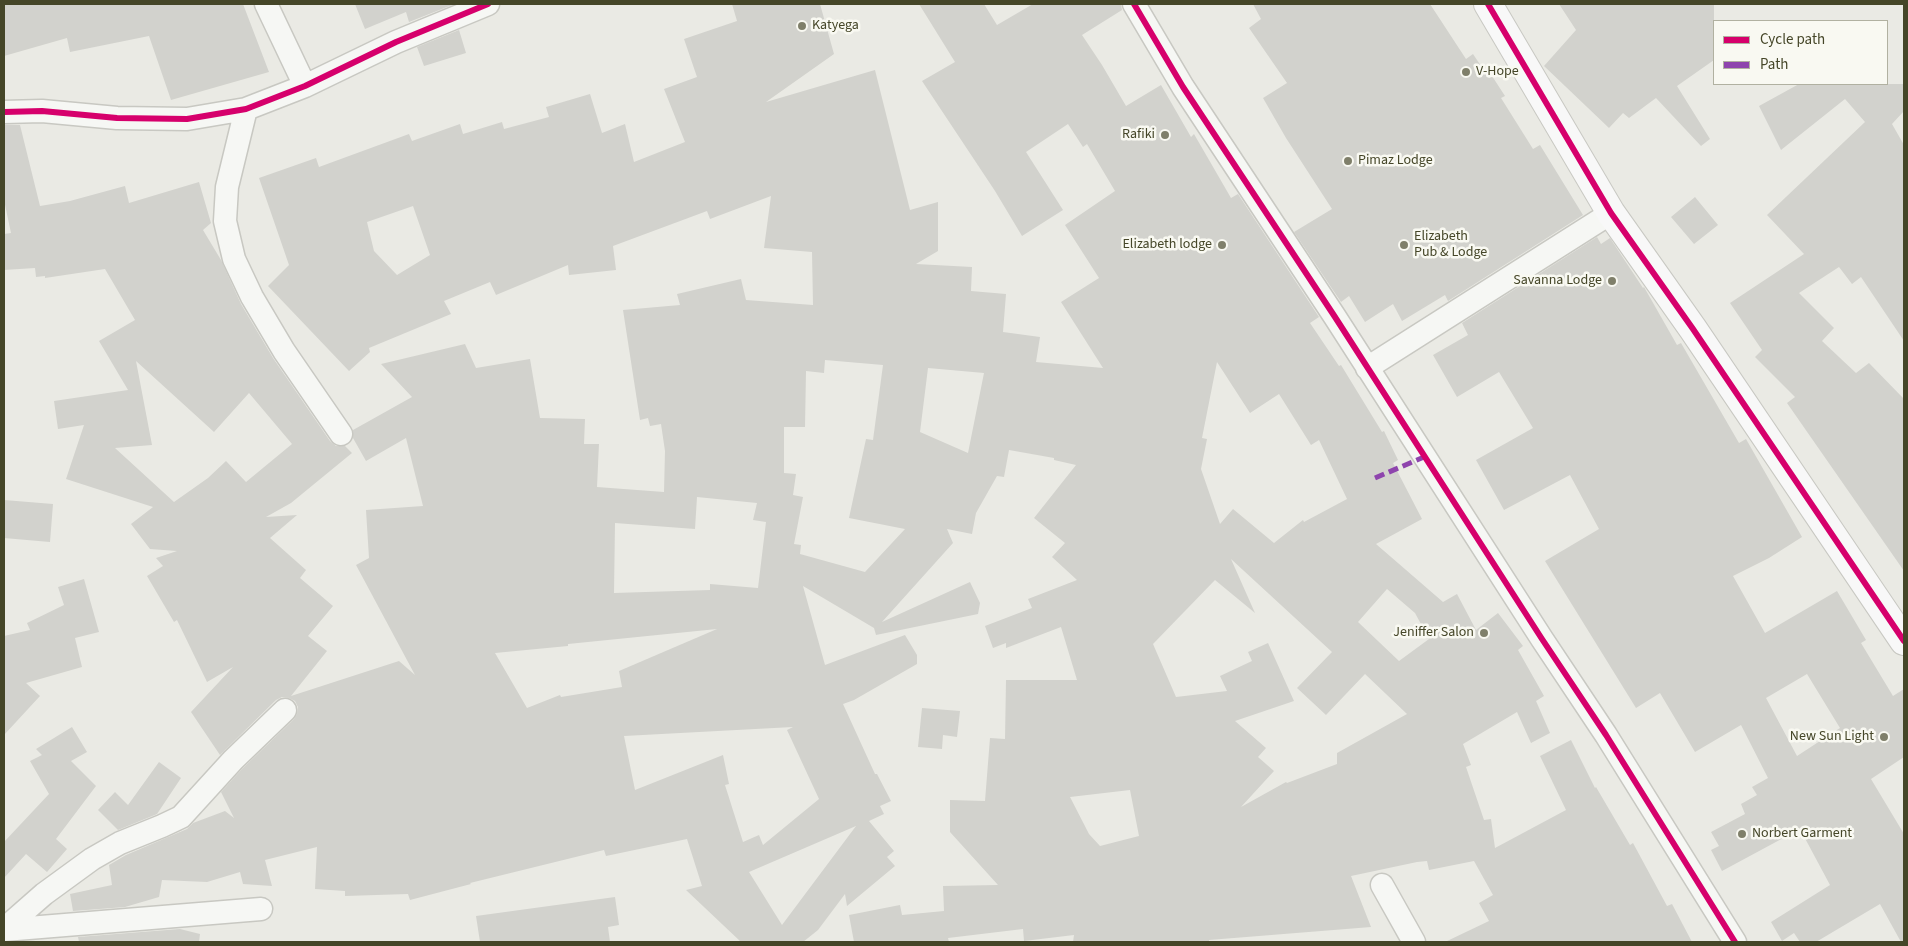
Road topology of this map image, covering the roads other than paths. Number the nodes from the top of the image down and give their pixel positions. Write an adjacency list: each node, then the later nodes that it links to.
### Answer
1 (266, 4): 5 (street)
2 (488, 4): 5 (street)
3 (1134, 4): 9 (street)
4 (1488, 4): 8 (street)
5 (305, 86): 6 (street)
6 (246, 109): 7 (street); 10 (street)
7 (4, 112)
8 (1612, 213): 9 (street); 11 (street)
9 (1368, 368): 17 (street)
10 (341, 434)
11 (1904, 641)
12 (285, 710): 15 (street)
13 (1382, 885): 16 (street)
14 (261, 909): 15 (street)
15 (4, 930)
16 (1414, 942)
17 (1735, 942)

